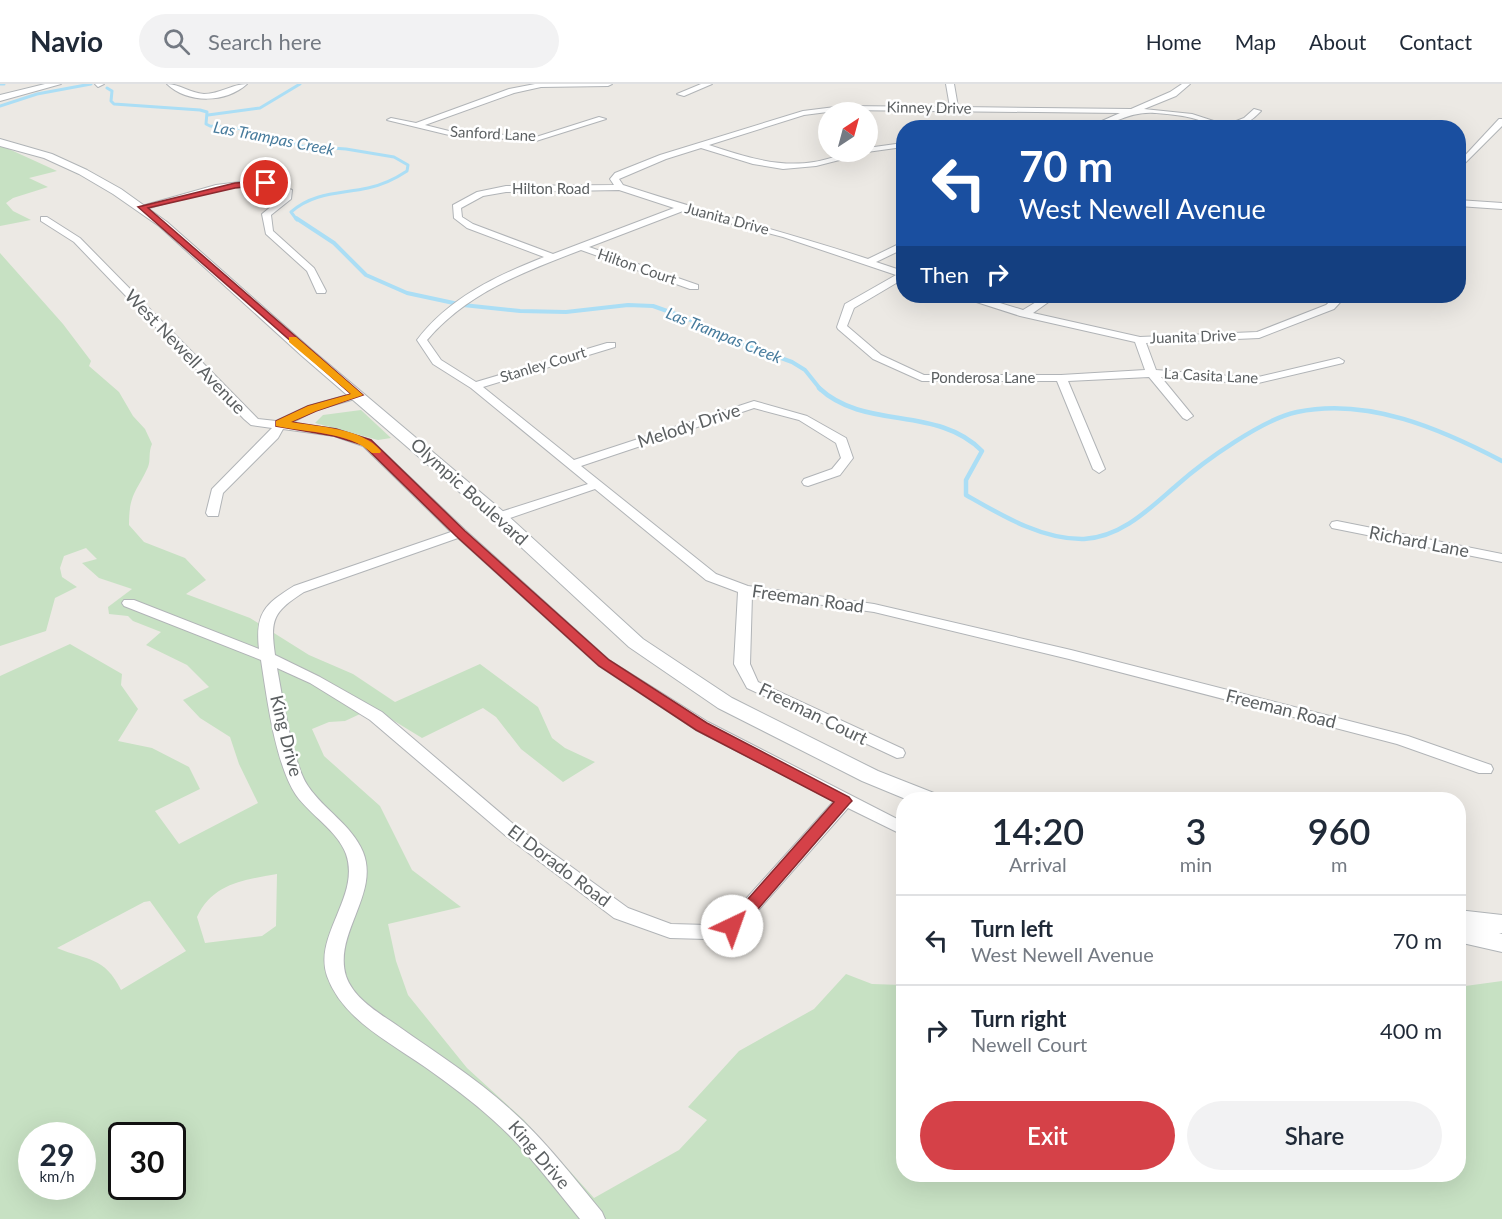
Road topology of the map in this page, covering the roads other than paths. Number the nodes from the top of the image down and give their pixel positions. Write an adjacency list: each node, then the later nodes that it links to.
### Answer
1 (171, 84): 2 (street)
2 (243, 84)
3 (608, 84): 9 (street)
4 (708, 84): 11 (street)
5 (950, 84): 12 (street)
6 (1186, 84): 13 (street)
7 (42, 85): 10 (main road); 10 (main road)
8 (500, 86): 9 (street)
9 (513, 91): 21 (street)
10 (0, 94)
11 (681, 94)
12 (954, 108): 13 (street, Kinney Drive); 24 (street, Kinney Drive)
13 (1135, 110): 17 (street); 18 (street, Kinney Drive)
14 (1257, 111): 19 (street)
15 (603, 119): 21 (street, Sanford Lane)
16 (392, 120): 21 (street, Sanford Lane)
17 (1110, 120)
18 (1205, 120)
19 (1247, 120)
20 (1502, 121): 28 (street)
21 (417, 125)
22 (0, 134): 27 (main road, Olympic Boulevard)
23 (0, 142): 27 (main road, Olympic Boulevard)
24 (704, 146): 29 (street); 30 (street, Kinney Drive)
25 (896, 146): 26 (street)
26 (878, 148)
27 (30, 150): 33 (main road, Olympic Boulevard)
28 (1466, 159)
29 (825, 162)
30 (620, 187): 34 (street, Juanita Drive); 38 (street, Hilton Road)
31 (1466, 204): 32 (street)
32 (1502, 206)
33 (142, 207): 43 (street); 54 (main road, Olympic Boulevard)
34 (682, 208): 36 (street, Freeman Road); 39 (street, Juanita Drive)
35 (44, 219): 56 (street, West Newell Avenue)
36 (581, 247): 38 (street, Freeman Road); 42 (street, Hilton Court)
37 (896, 248): 39 (street)
38 (552, 257): 53 (street, Freeman Road)
39 (868, 262): 40 (street, Juanita Drive)
40 (896, 272)
41 (896, 278): 52 (street, Ponderosa Lane)
42 (693, 287)
43 (321, 291)
44 (990, 303): 47 (street, Juanita Drive)
45 (1041, 303): 47 (street)
46 (1334, 303): 48 (street, Juanita Drive)
47 (1024, 314): 48 (street, Juanita Drive)
48 (1140, 339): 51 (street)
49 (611, 345): 53 (street, Stanley Court)
50 (1339, 361): 51 (street, La Casita Lane)
51 (1152, 373): 52 (street, Ponderosa Lane); 55 (street)
52 (1061, 378): 58 (street)
53 (475, 386): 57 (street, Freeman Road)
54 (358, 395): 56 (street); 62 (main road, Olympic Boulevard)
55 (1187, 416)
56 (280, 424): 61 (street); 64 (street, West Newell Avenue)
57 (572, 465): 59 (street, Melody Drive); 60 (street, Freeman Road)
58 (1099, 470)
59 (808, 482)
60 (596, 485): 62 (street); 66 (street, Freeman Road)
61 (213, 513)
62 (499, 517): 71 (main road, Olympic Boulevard)
63 (1337, 525): 65 (street, Richard Lane)
64 (460, 533): 68 (street, King Drive); 72 (street, West Newell Avenue)
65 (1502, 558)
66 (744, 590): 69 (street, Freeman Court); 70 (street, Freeman Road)
67 (129, 603): 68 (street, El Dorado Road)
68 (267, 657): 72 (street, El Dorado Road); 78 (street, King Drive)
69 (897, 753)
70 (1485, 769)
71 (911, 792)
72 (844, 801): 73 (street, West Newell Avenue)
73 (896, 826)
74 (1466, 920): 75 (main road)
75 (1502, 924)
76 (1466, 935): 77 (main road)
77 (1502, 943)
78 (594, 1219)

